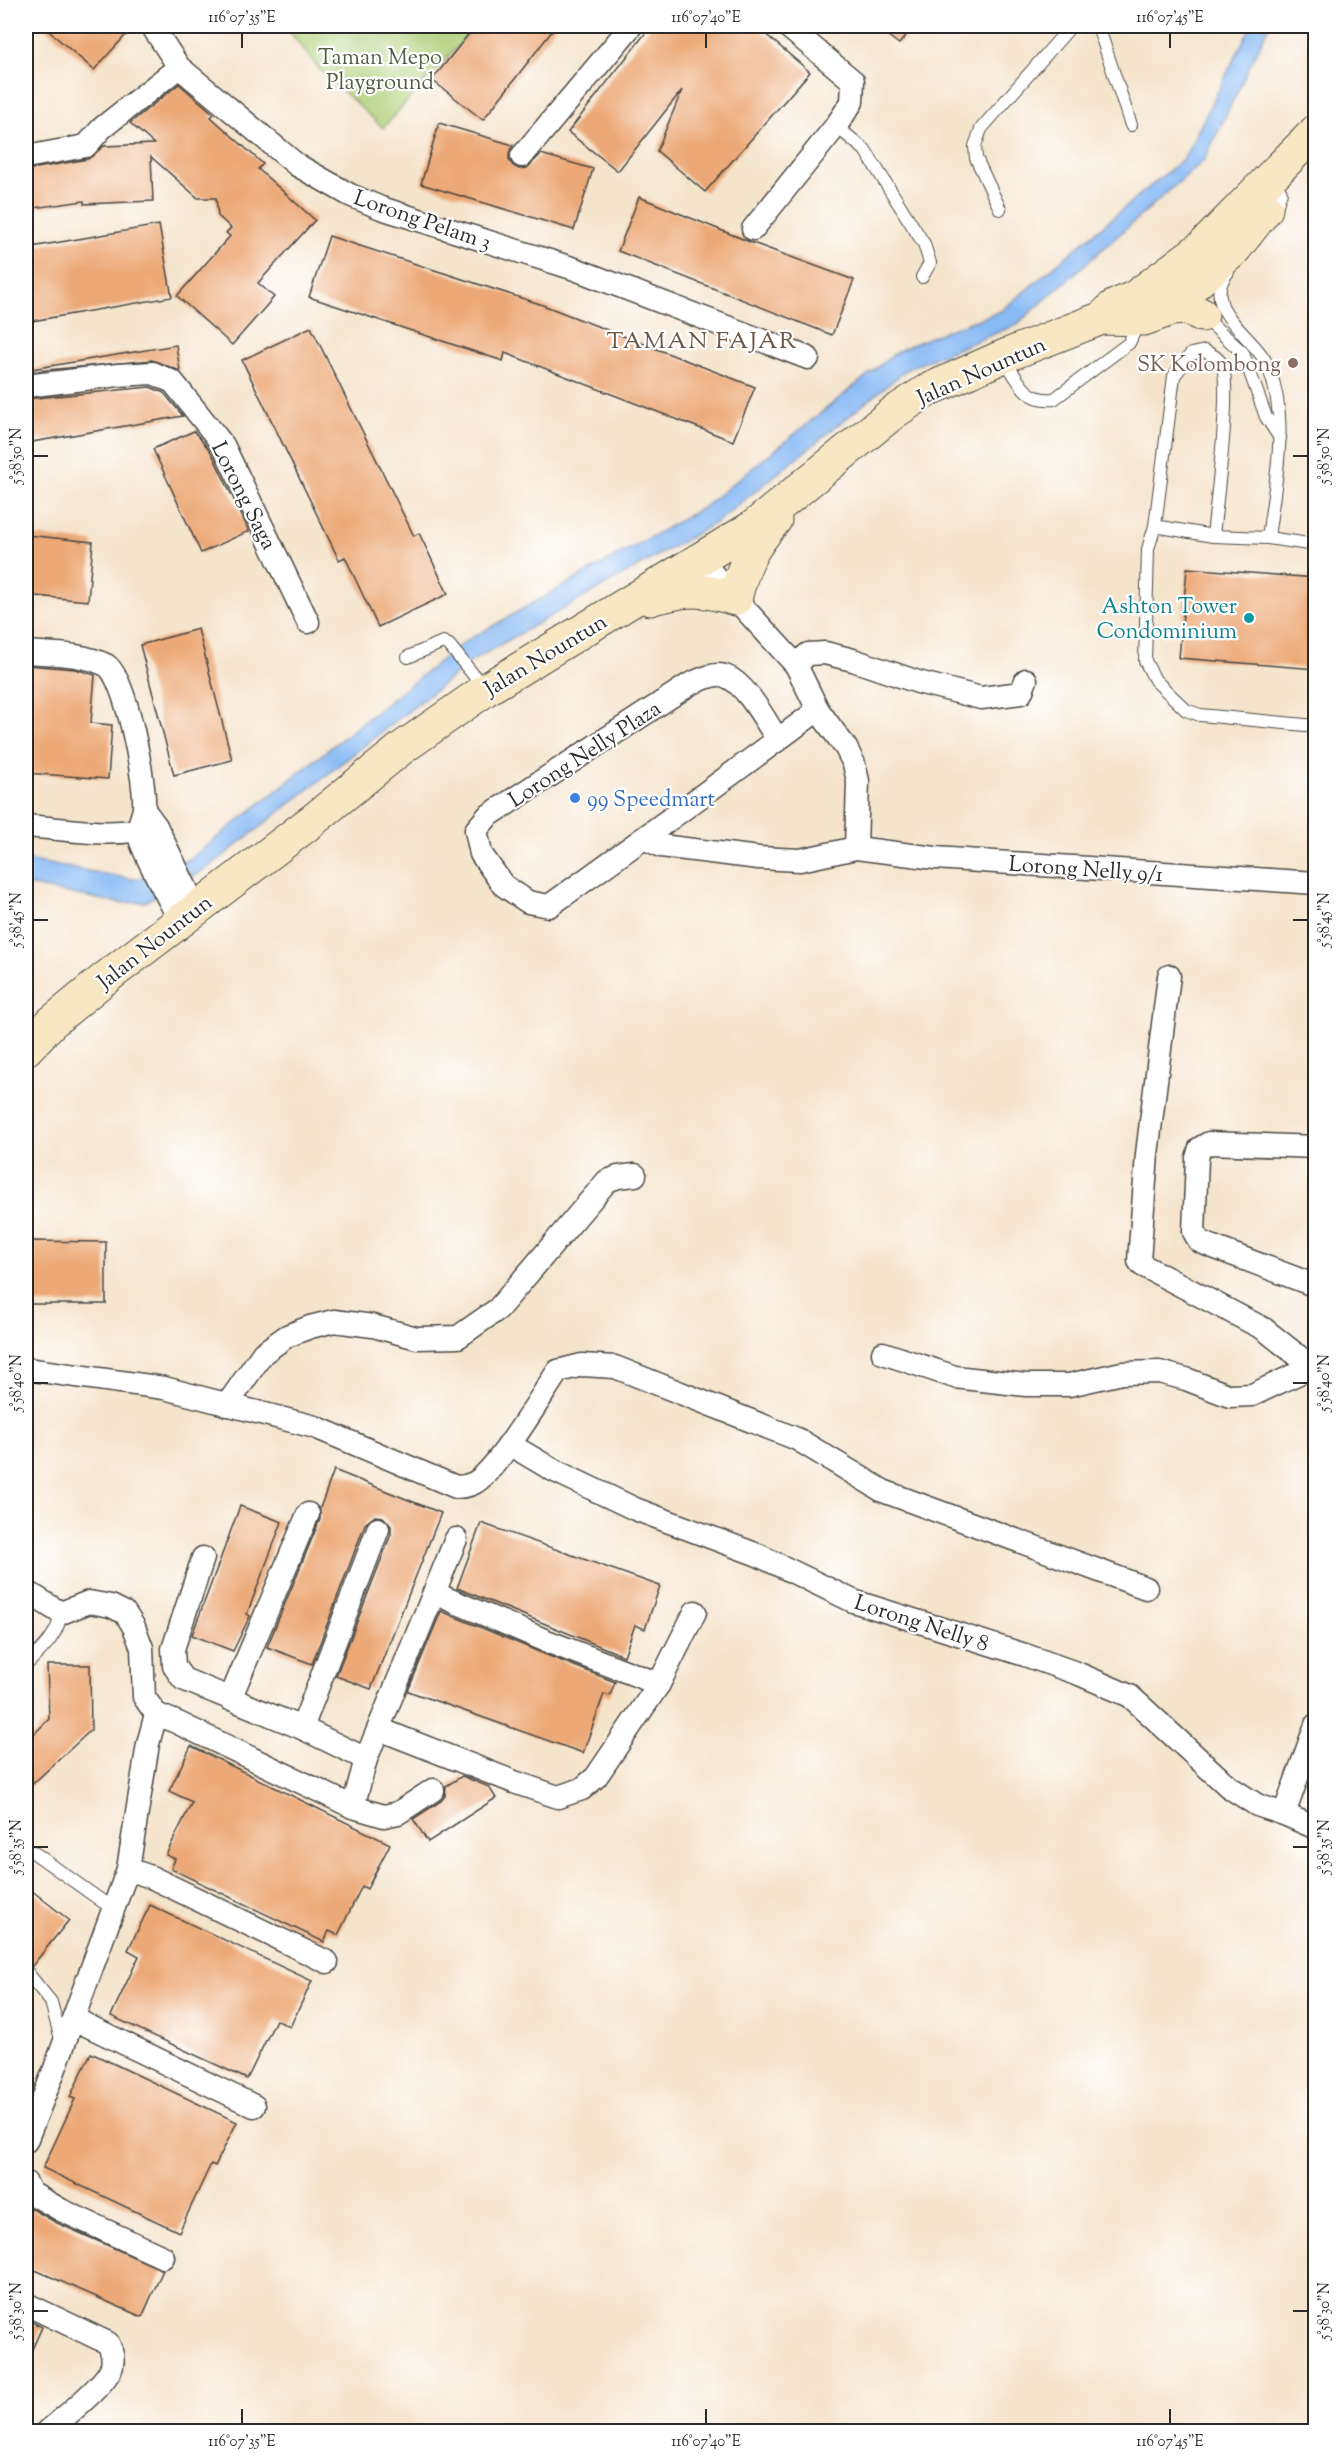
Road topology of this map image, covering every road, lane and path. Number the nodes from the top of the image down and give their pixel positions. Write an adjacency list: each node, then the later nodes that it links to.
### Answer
1 (152, 26): 6 (street, Lorong Pelam 3)
2 (631, 26): 11 (street)
3 (787, 26): 8 (street)
4 (1071, 26): 15 (lane)
5 (1098, 26): 7 (lane)
6 (179, 67): 12 (street); 21 (street, Lorong Pelam 3)
7 (1131, 125)
8 (837, 126): 16 (street); 17 (lane)
9 (1316, 131): 14 (street, Jalan Nountun)
10 (1316, 150): 13 (street, Jalan Nountun)
11 (522, 156)
12 (26, 157)
13 (1281, 192): 18 (street, Jalan Nountun); 23 (lane)
14 (1246, 204): 18 (street, Jalan Nountun); 19 (street, Jalan Nountun)
15 (1000, 209)
16 (753, 229)
17 (922, 278)
18 (1199, 300): 19 (street, Jalan Nountun); 23 (lane)
19 (1118, 318): 20 (street, Jalan Nountun); 20 (lane)
20 (1002, 357): 24 (street, Jalan Nountun)
21 (808, 358)
22 (26, 386): 32 (street, Lorong Saga)
23 (1280, 438): 27 (lane)
24 (795, 494): 29 (street, Jalan Nountun); 30 (street)
25 (1155, 526): 26 (lane); 26 (lane); 39 (lane)
26 (1213, 536): 27 (lane)
27 (1268, 538): 28 (lane)
28 (1316, 545)
29 (699, 559): 30 (street); 31 (street, Jalan Nountun)
30 (735, 599): 31 (street); 35 (street)
31 (622, 606): 36 (street, Jalan Nountun)
32 (308, 622)
33 (26, 652): 41 (street)
34 (408, 657): 36 (lane)
35 (796, 665): 37 (street); 38 (street)
36 (477, 680): 46 (street, Jalan Nountun)
37 (1026, 680)
38 (818, 710): 40 (street); 44 (street)
39 (1316, 726)
40 (778, 740): 43 (street); 43 (street, Lorong Nelly Plaza)
41 (146, 822): 42 (street); 46 (street)
42 (26, 826)
43 (644, 838): 44 (street, Lorong Nelly 9/1)
44 (856, 848): 45 (street, Lorong Nelly 9/1)
45 (1316, 883)
46 (188, 915): 48 (street, Jalan Nountun)
47 (1169, 976): 53 (street)
48 (26, 1049)
49 (1316, 1147): 51 (street)
50 (634, 1175): 55 (street)
51 (1316, 1286)
52 (883, 1353): 53 (street)
53 (1314, 1366)
54 (26, 1369): 55 (street)
55 (227, 1405): 56 (street)
56 (509, 1444): 61 (street); 76 (street, Lorong Nelly 8)
57 (308, 1514): 68 (street)
58 (378, 1529): 71 (street)
59 (456, 1539): 63 (street)
60 (203, 1558): 68 (street)
61 (1146, 1588)
62 (26, 1591): 65 (street)
63 (434, 1593): 67 (street); 72 (street)
64 (695, 1612): 67 (street)
65 (61, 1613): 66 (lane); 69 (street)
66 (26, 1665)
67 (659, 1684): 72 (street)
68 (230, 1699): 71 (street)
69 (156, 1714): 75 (street); 79 (street)
70 (1316, 1725): 76 (street)
71 (302, 1728): 73 (street)
72 (379, 1729): 73 (street)
73 (366, 1759): 75 (street)
74 (433, 1790): 75 (street)
75 (353, 1807)
76 (1284, 1814): 77 (street, Lorong Nelly 8)
77 (1316, 1828)
78 (33, 1852): 80 (lane)
79 (128, 1869): 80 (street); 81 (street)
80 (113, 1909): 83 (street)
81 (327, 1962)
82 (26, 1971): 84 (lane)
83 (74, 2019): 84 (street); 85 (street)
84 (63, 2046): 86 (street)
85 (254, 2106)
86 (26, 2141)
87 (26, 2183): 88 (street)
88 (163, 2257)
89 (26, 2304): 90 (street)
90 (47, 2432)

